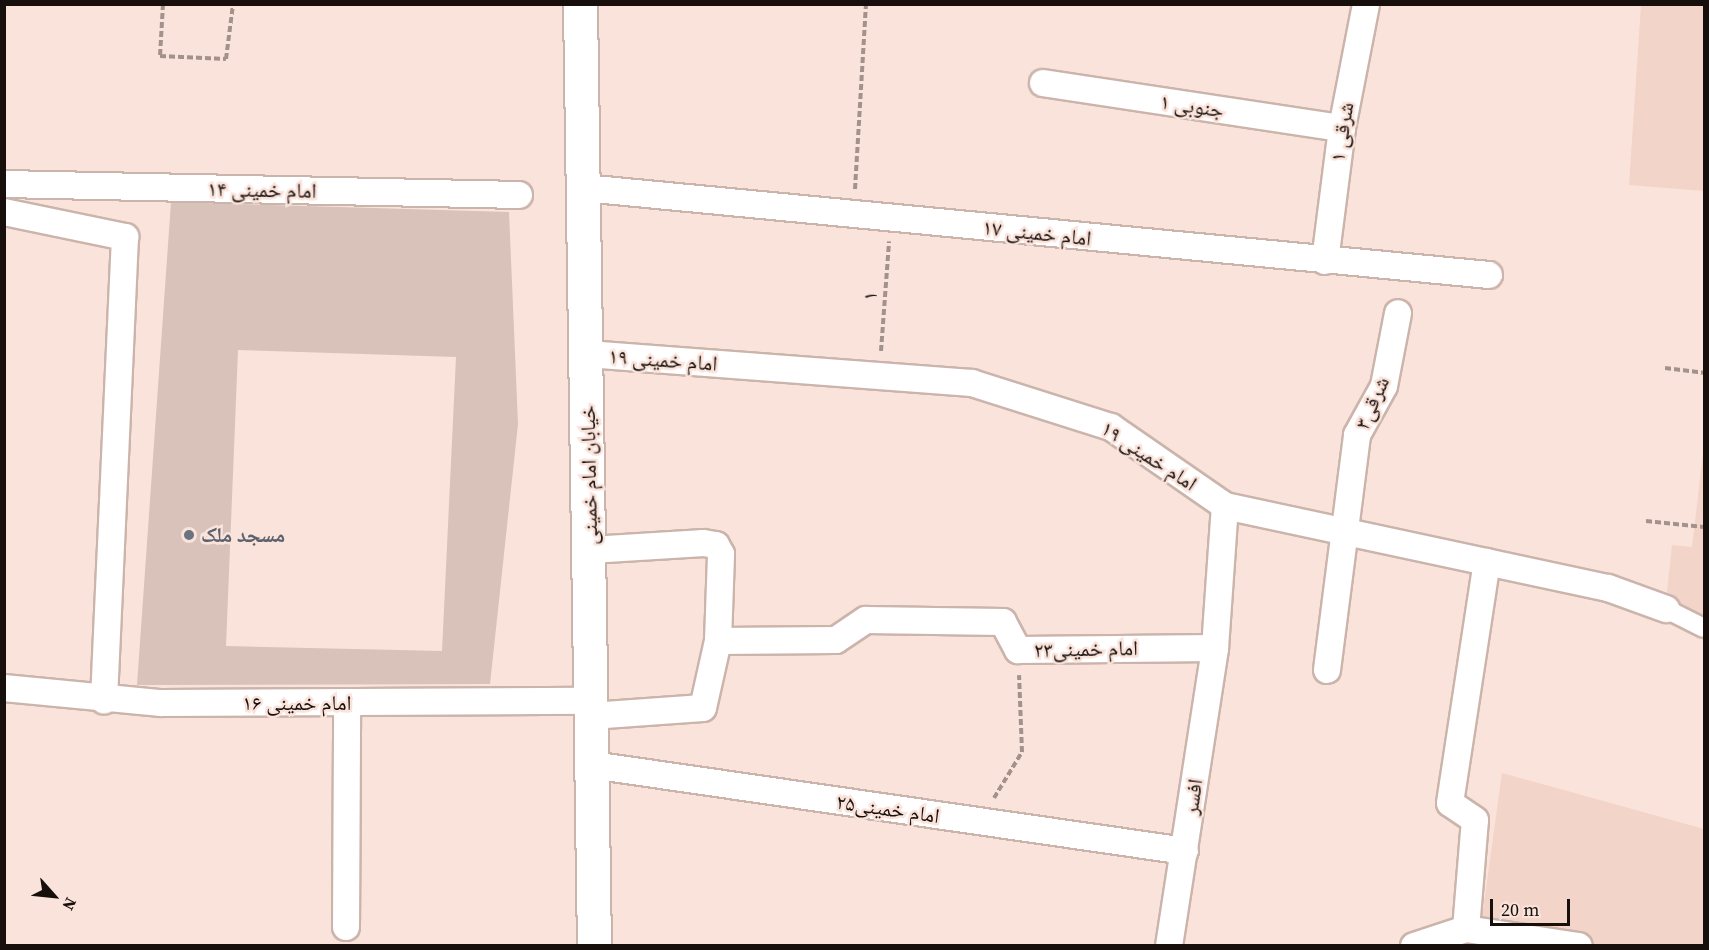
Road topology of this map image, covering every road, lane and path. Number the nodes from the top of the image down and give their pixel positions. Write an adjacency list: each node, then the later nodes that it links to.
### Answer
1 (163, 4): 2 (path)
2 (233, 4)
3 (580, 4): 9 (main road, خیابان امام خمینی)
4 (866, 4): 12 (path)
5 (1366, 4): 7 (street, ۱ شرقی)
6 (1043, 83): 7 (street, ۱ جنوبی)
7 (1342, 128): 14 (street, ۱ شرقی)
8 (4, 184): 10 (street, امام خمینی ۱۴)
9 (584, 188): 12 (street, امام خمینی ۱۷); 17 (main road, خیابان امام خمینی)
10 (519, 195)
11 (4, 212): 34 (street)
12 (854, 215): 13 (street, امام خمینی ۱۷)
13 (890, 217): 14 (street, امام خمینی ۱۷); 20 (path, ۱)
14 (1325, 261): 15 (street, امام خمینی ۱۷)
15 (1489, 275)
16 (1398, 313): 24 (street, شرقی۳)
17 (587, 354): 20 (street, امام خمینی ۱۹); 25 (main road, خیابان امام خمینی)
18 (1665, 368): 19 (path)
19 (1704, 373)
20 (879, 376): 21 (street, امام خمینی ۱۹)
21 (1225, 506): 24 (street, امام خمینی ۱۹); 30 (street, افسر)
22 (1646, 521): 23 (path)
23 (1704, 527)
24 (1341, 528): 26 (street, امام خمینی ۱۹); 32 (street, شرقی۳)
25 (591, 550): 29 (street); 36 (main road, خیابان امام خمینی)
26 (1487, 562): 27 (street, امام خمینی ۱۹); 41 (street)
27 (1666, 609): 28 (street)
28 (1704, 628)
29 (717, 640): 31 (street, امام خمینی۲۳); 36 (street, امام خمینی ۱۶)
30 (1215, 648): 31 (street, امام خمینی۲۳); 39 (street, افسر)
31 (1018, 650): 38 (path)
32 (1327, 670)
33 (4, 688): 34 (street, امام خمینی ۱۶)
34 (104, 701): 35 (street, امام خمینی ۱۶)
35 (347, 702): 36 (street, امام خمینی ۱۶); 40 (street)
36 (591, 708): 37 (main road, خیابان امام خمینی)
37 (591, 765): 38 (street, امام خمینی۲۵); 42 (main road, خیابان امام خمینی)
38 (979, 822): 39 (street, امام خمینی۲۵)
39 (1185, 851): 43 (street, افسر)
40 (346, 927)
41 (1466, 929): 44 (street); 45 (street)
42 (594, 945)
43 (1169, 945)
44 (1414, 945)
45 (1579, 945)

